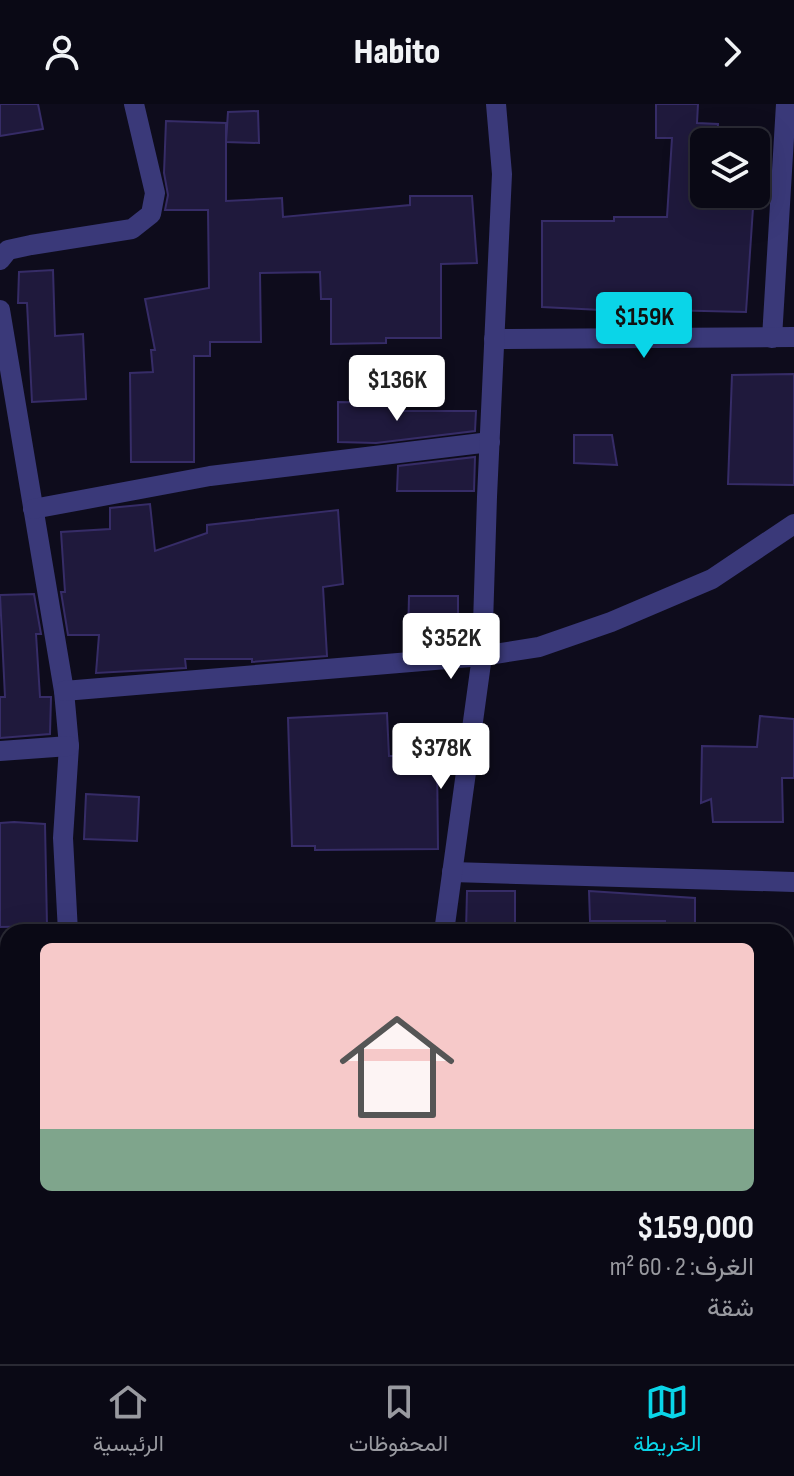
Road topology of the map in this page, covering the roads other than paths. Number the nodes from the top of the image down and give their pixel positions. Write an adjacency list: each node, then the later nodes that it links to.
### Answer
1 (134, 104): 4 (street)
2 (496, 104): 8 (street)
3 (786, 104): 7 (street)
4 (0, 260)
5 (0, 310): 10 (street)
6 (794, 337): 7 (street)
7 (772, 338): 8 (street)
8 (494, 339): 9 (street)
9 (490, 442): 10 (street); 12 (street)
10 (33, 509): 13 (street)
11 (794, 524): 12 (street)
12 (482, 656): 13 (street); 16 (street)
13 (64, 691): 14 (street)
14 (69, 746): 15 (street); 18 (street)
15 (0, 751)
16 (452, 872): 17 (street); 19 (street)
17 (794, 882)
18 (68, 924)
19 (445, 924)

